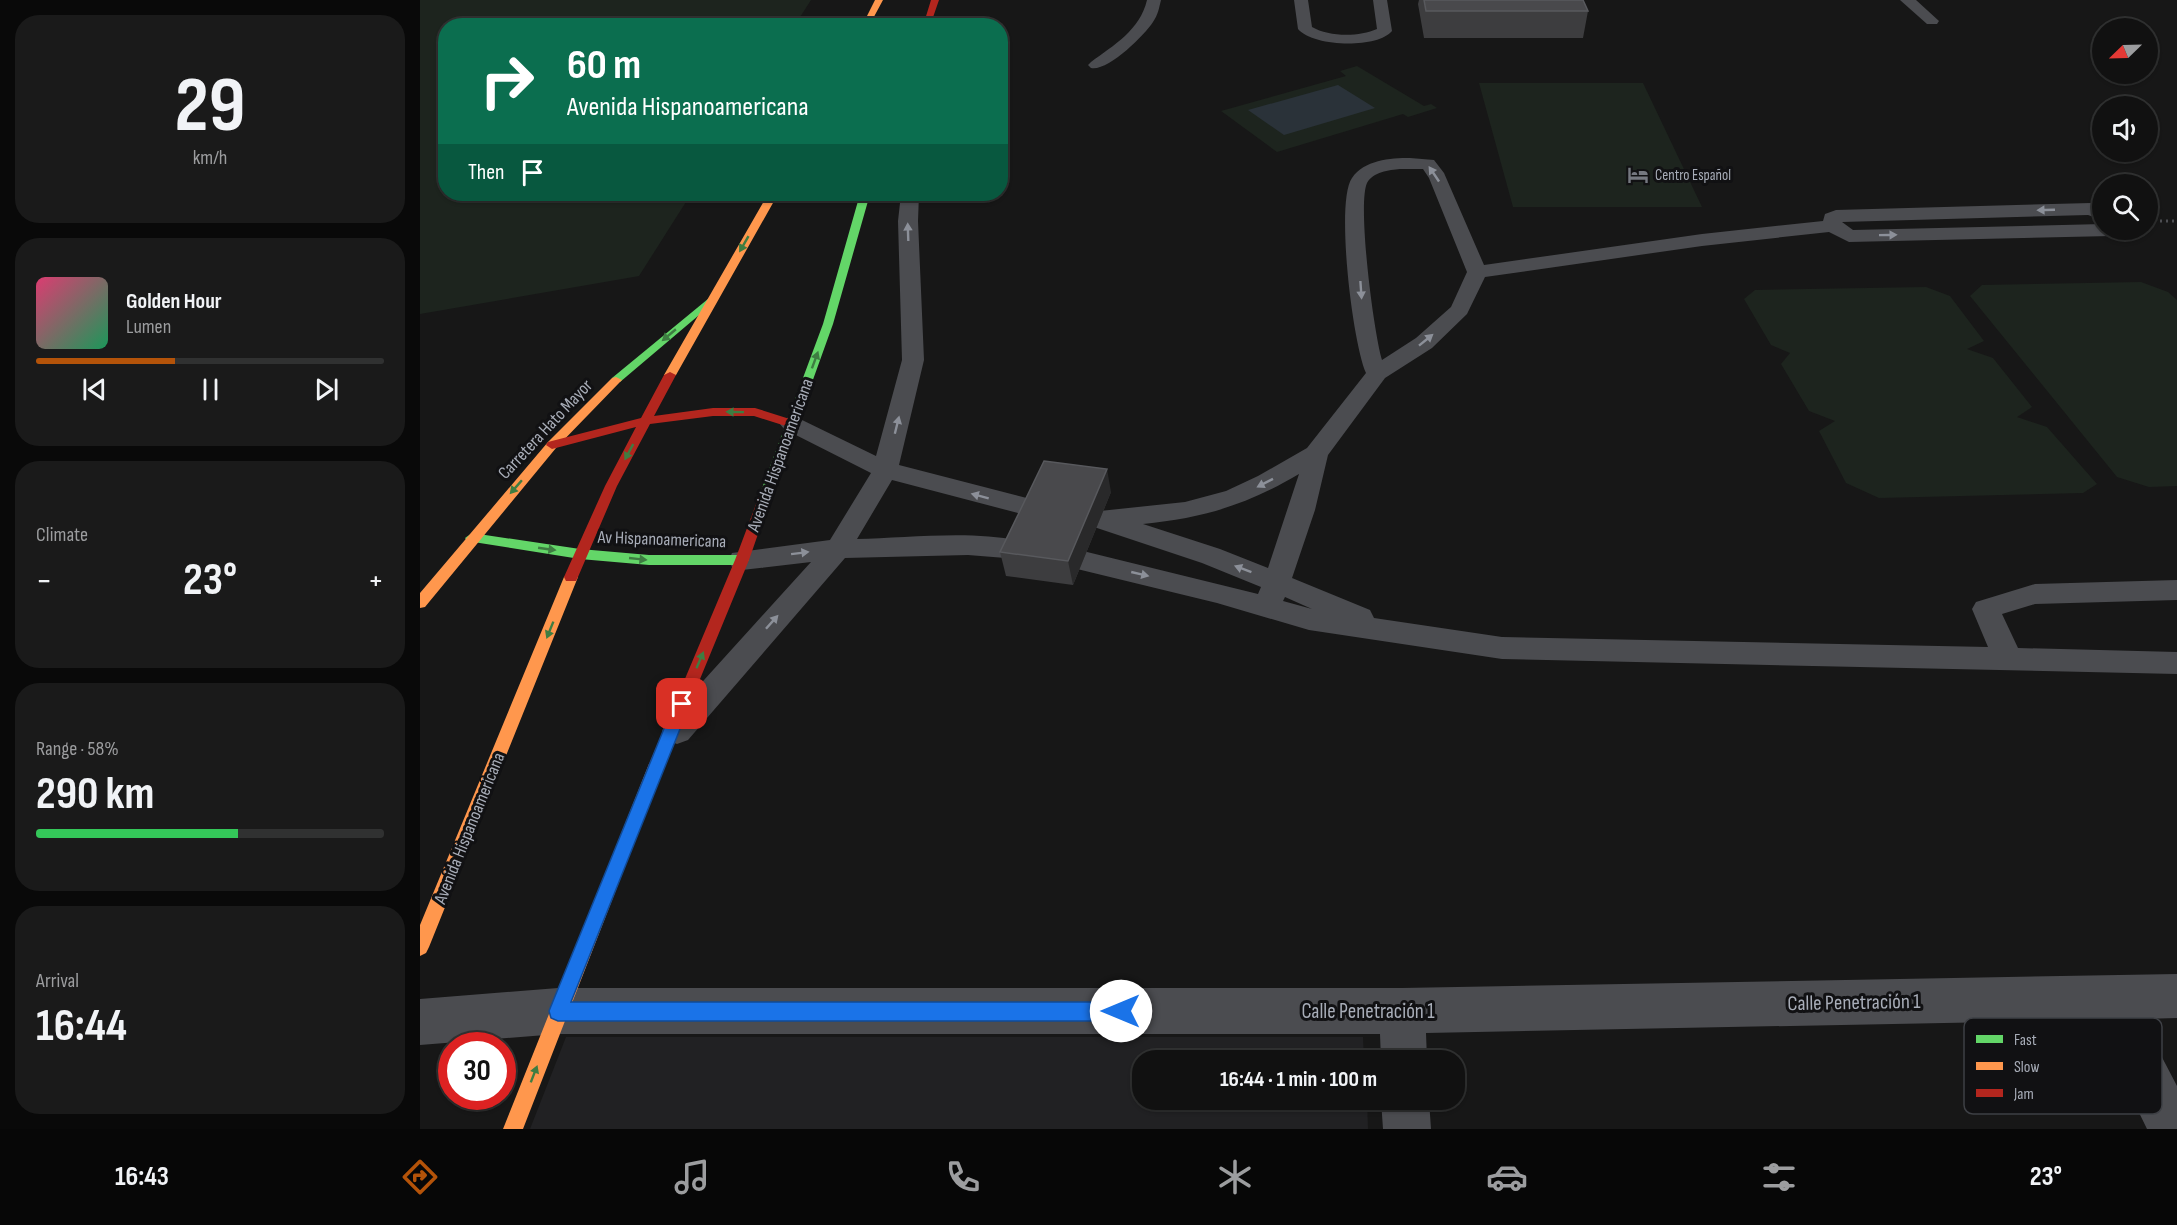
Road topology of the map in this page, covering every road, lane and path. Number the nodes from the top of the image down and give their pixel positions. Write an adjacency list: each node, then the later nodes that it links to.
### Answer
1 (879, 0): 7 (main road)
2 (935, 0): 8 (main road)
3 (1154, 0): 10 (lane)
4 (1301, 0): 5 (lane)
5 (1380, 0)
6 (1907, 0): 9 (lane)
7 (869, 18)
8 (929, 18)
9 (1932, 21)
10 (1096, 65)
11 (769, 201): 20 (main road, Avenida Hispanoamericana, one-way to 20)
12 (864, 201): 23 (main road, Avenida Hispanoamericana, one-way to 12)
13 (909, 201): 26 (lane, one-way to 13)
14 (2092, 209): 17 (lane, one-way to 17)
15 (2158, 221): 16 (path)
16 (2177, 221)
17 (1833, 226): 18 (lane, one-way to 18); 19 (lane)
18 (2092, 230)
19 (1478, 272): 21 (lane, one-way to 19); 21 (lane, one-way to 21)
20 (714, 297): 22 (main road, Avenida Hispanoamericana); 24 (main road, Carretera Hato Mayor, one-way to 24)
21 (1377, 373): 25 (lane)
22 (645, 421): 23 (main road, one-way to 22); 24 (main road); 31 (main road, Avenida Hispanoamericana, one-way to 31)
23 (792, 424): 26 (lane); 32 (main road, Avenida Hispanoamericana)
24 (552, 446): 28 (main road, Carretera Hato Mayor, one-way to 28)
25 (1316, 454): 34 (lane); 34 (lane)
26 (885, 470): 27 (lane, one-way to 26); 29 (lane)
27 (1037, 509)
28 (472, 538): 31 (main road, Av Hispanoamericana, one-way to 31); 36 (main road, Carretera Hato Mayor)
29 (837, 549): 30 (lane); 32 (lane, one-way to 29); 41 (lane, one-way to 29)
30 (1018, 550)
31 (580, 554): 32 (main road, Av Hispanoamericana, one-way to 32); 42 (main road, Avenida Hispanoamericana, one-way to 42)
32 (742, 560): 41 (main road, Avenida Hispanoamericana, one-way to 32)
33 (1083, 561): 37 (lane, one-way to 37)
34 (1277, 582): 37 (lane); 38 (lane)
35 (2177, 590): 39 (lane)
36 (420, 603)
37 (1267, 609): 38 (lane)
38 (1394, 632): 39 (lane)
39 (2008, 659): 40 (lane)
40 (2177, 663)
41 (665, 745): 45 (main road, Avenida Hispanoamericana)
42 (420, 947)
43 (2177, 996): 44 (street, Calle Penetración 1)
44 (2107, 997): 46 (street, Calle Penetración 1); 47 (street)
45 (558, 1011): 46 (street, Calle Penetración 1); 48 (street); 52 (main road, Avenida Hispanoamericana, one-way to 45)
46 (1402, 1011): 49 (street)
47 (2118, 1018)
48 (420, 1022)
49 (1404, 1050)
50 (2162, 1105): 54 (street)
51 (1406, 1110): 53 (street)
52 (513, 1129)
53 (1407, 1129)
54 (2174, 1129)

